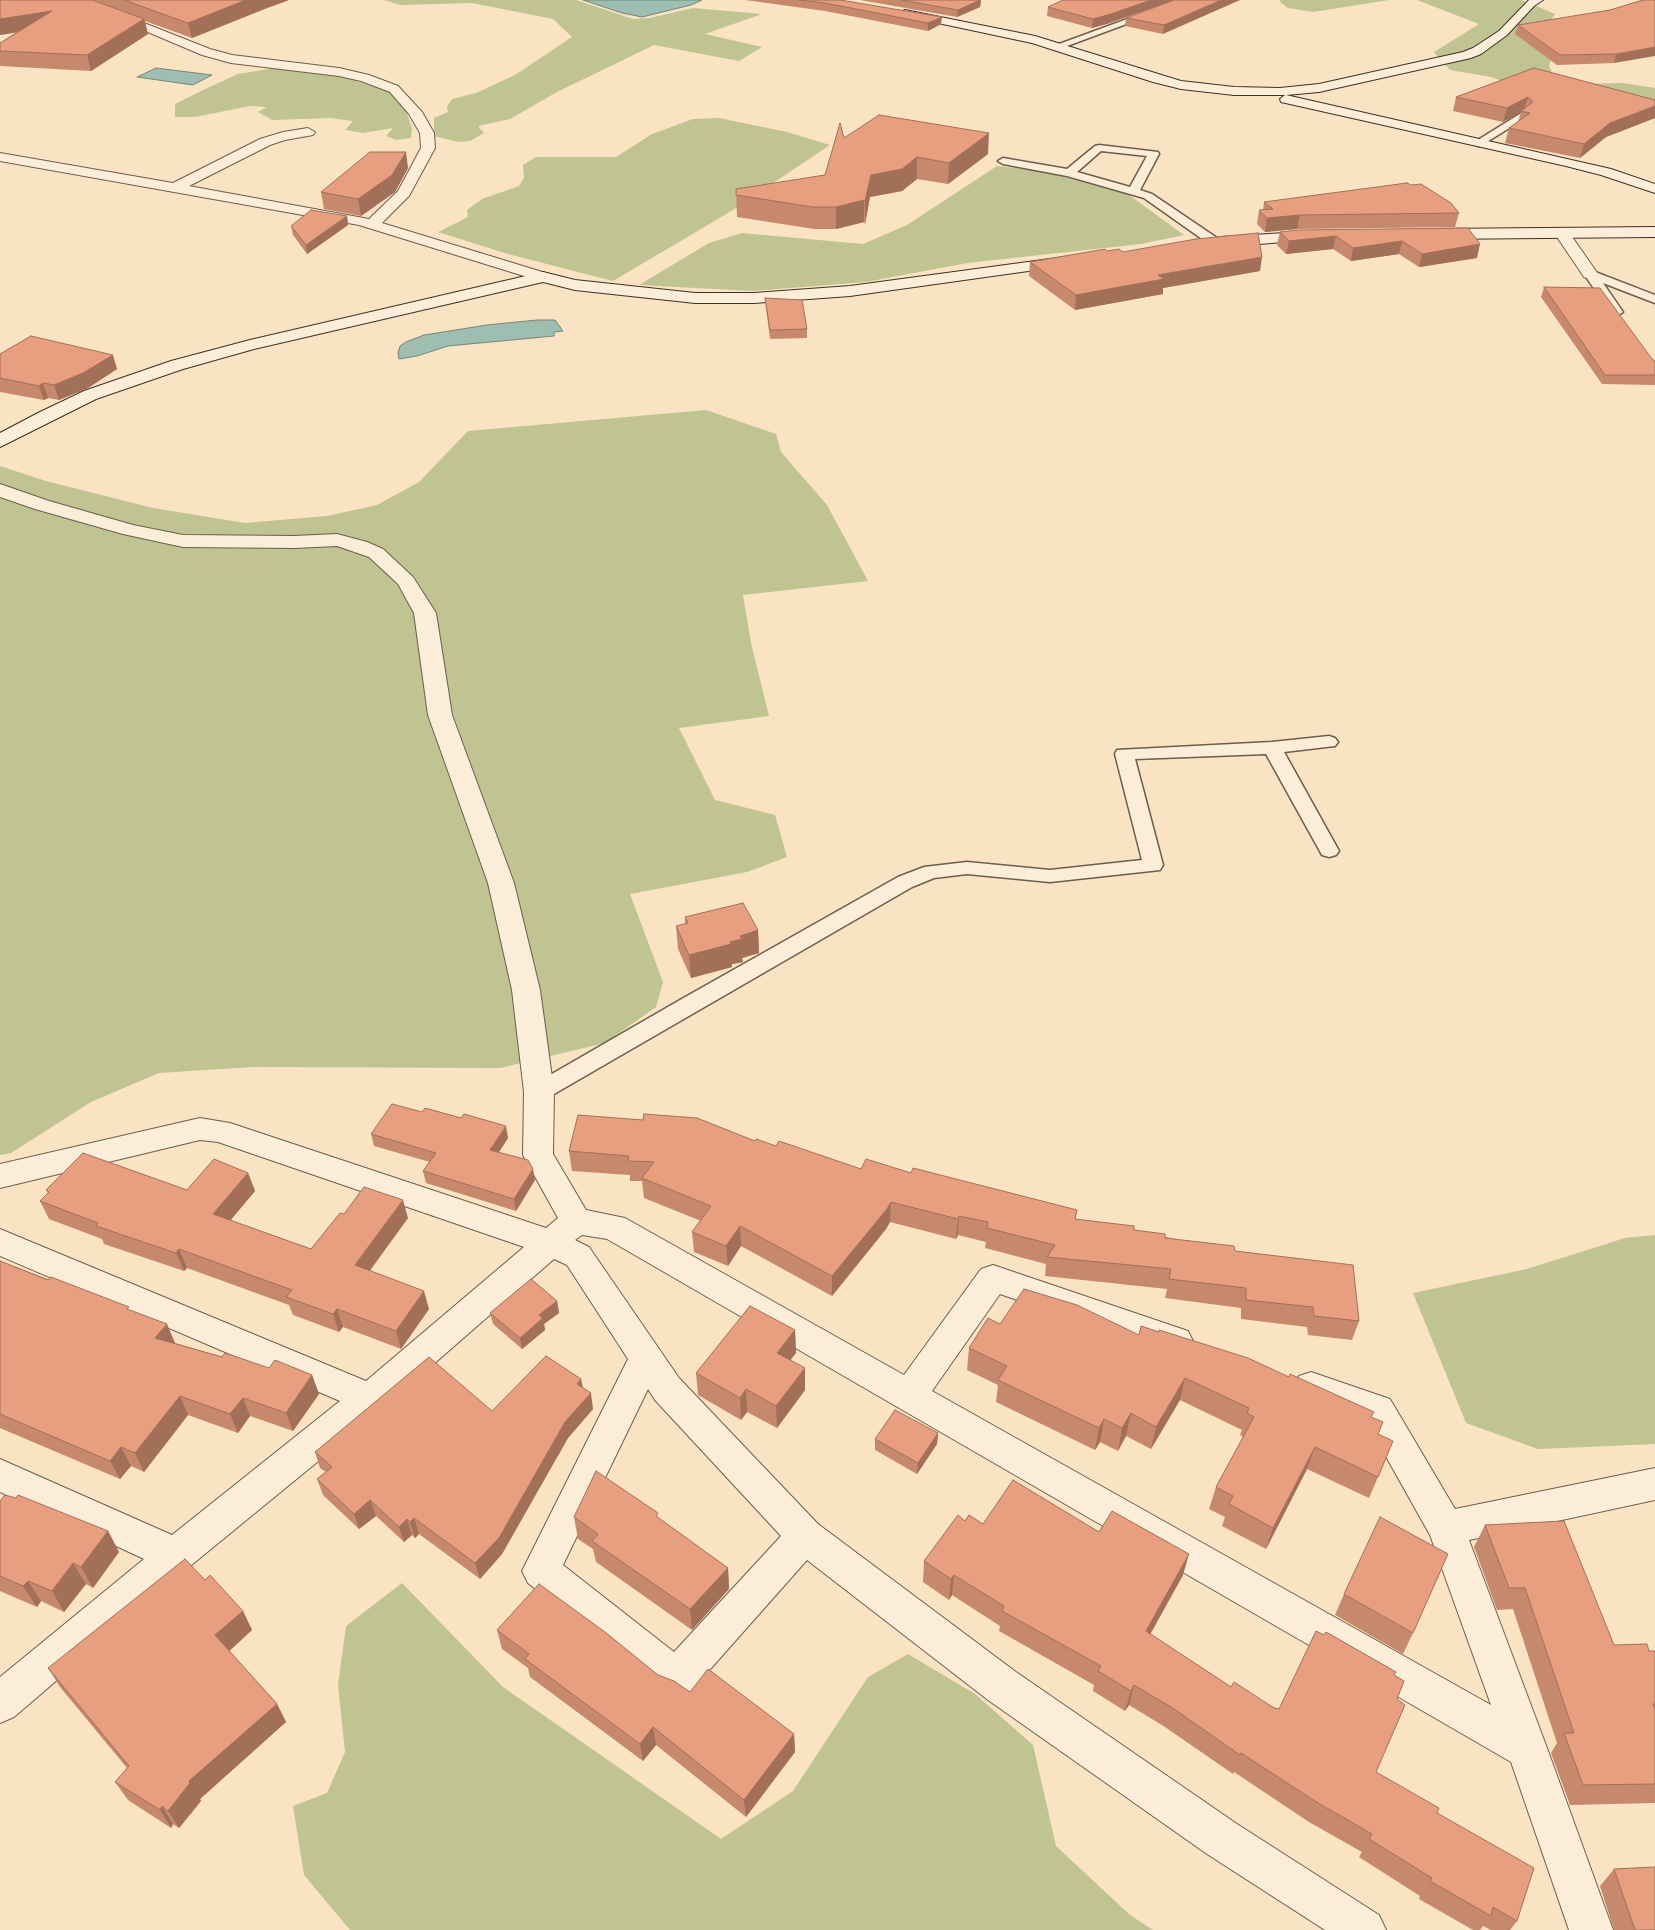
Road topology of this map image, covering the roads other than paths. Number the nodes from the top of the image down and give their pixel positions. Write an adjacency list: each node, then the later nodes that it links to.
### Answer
1 (70, 0): 16 (street)
2 (1187, 0): 5 (lane)
3 (1537, 0): 6 (street)
4 (890, 10): 5 (street)
5 (1056, 47): 6 (street)
6 (1280, 92): 9 (street)
7 (1523, 115): 9 (lane)
8 (308, 132): 13 (street)
9 (1478, 143): 14 (street)
10 (0, 158): 13 (street)
11 (1002, 161): 12 (lane)
12 (1069, 173): 15 (lane); 15 (lane)
13 (175, 188): 16 (street)
14 (1655, 189)
15 (1134, 191): 21 (lane)
16 (372, 224): 25 (street)
17 (1655, 232): 19 (street)
18 (1414, 234): 19 (street)
19 (1563, 234): 24 (street)
20 (1336, 236): 21 (street)
21 (1216, 243): 22 (street)
22 (1189, 246)
23 (1076, 260): 25 (street)
24 (1590, 274): 26 (lane); 27 (lane)
25 (543, 277): 28 (street)
26 (1655, 299)
27 (1622, 319)
28 (0, 441)
29 (0, 490): 33 (street)
30 (1329, 742): 31 (lane)
31 (1272, 748): 32 (lane); 33 (lane)
32 (1329, 851)
33 (540, 1092): 35 (street)
34 (0, 1176): 35 (street)
35 (564, 1232): 38 (street); 40 (street); 41 (street)
36 (0, 1242): 41 (street)
37 (1209, 1352): 40 (street)
38 (645, 1359): 45 (street); 45 (street)
39 (1284, 1378): 44 (street)
40 (909, 1395): 48 (street)
41 (370, 1398): 46 (street)
42 (0, 1475): 46 (street)
43 (1655, 1484): 44 (street)
44 (1446, 1528): 48 (street)
45 (805, 1536): 49 (street)
46 (176, 1555): 47 (street)
47 (0, 1703)
48 (1527, 1748): 50 (street)
49 (1364, 1930)
50 (1592, 1930)

